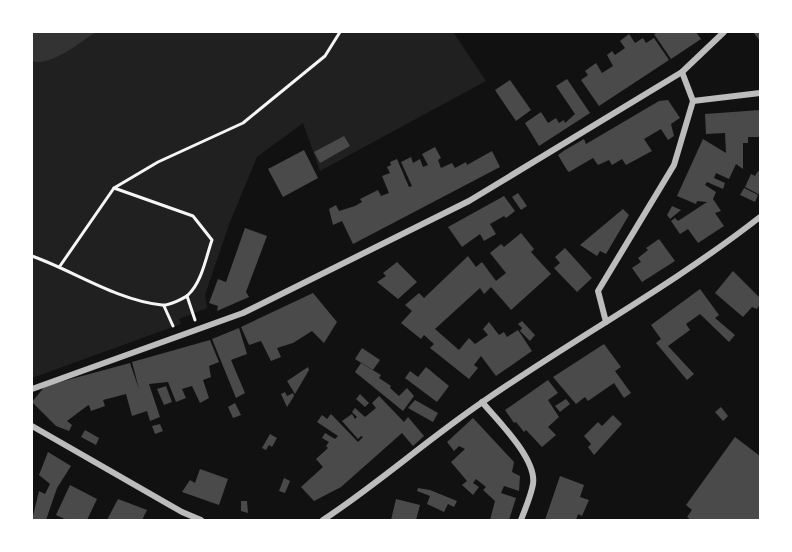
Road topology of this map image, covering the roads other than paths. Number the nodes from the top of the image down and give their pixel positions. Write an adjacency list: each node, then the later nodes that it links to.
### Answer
1 (724, 32): 2 (street)
2 (682, 72): 4 (street); 7 (street)
3 (760, 93): 4 (street)
4 (693, 101): 6 (street)
5 (760, 217): 6 (street)
6 (606, 322): 8 (street)
7 (32, 389)
8 (482, 402): 11 (street); 12 (street)
9 (32, 426): 10 (street)
10 (201, 520)
11 (323, 520)
12 (521, 520)

